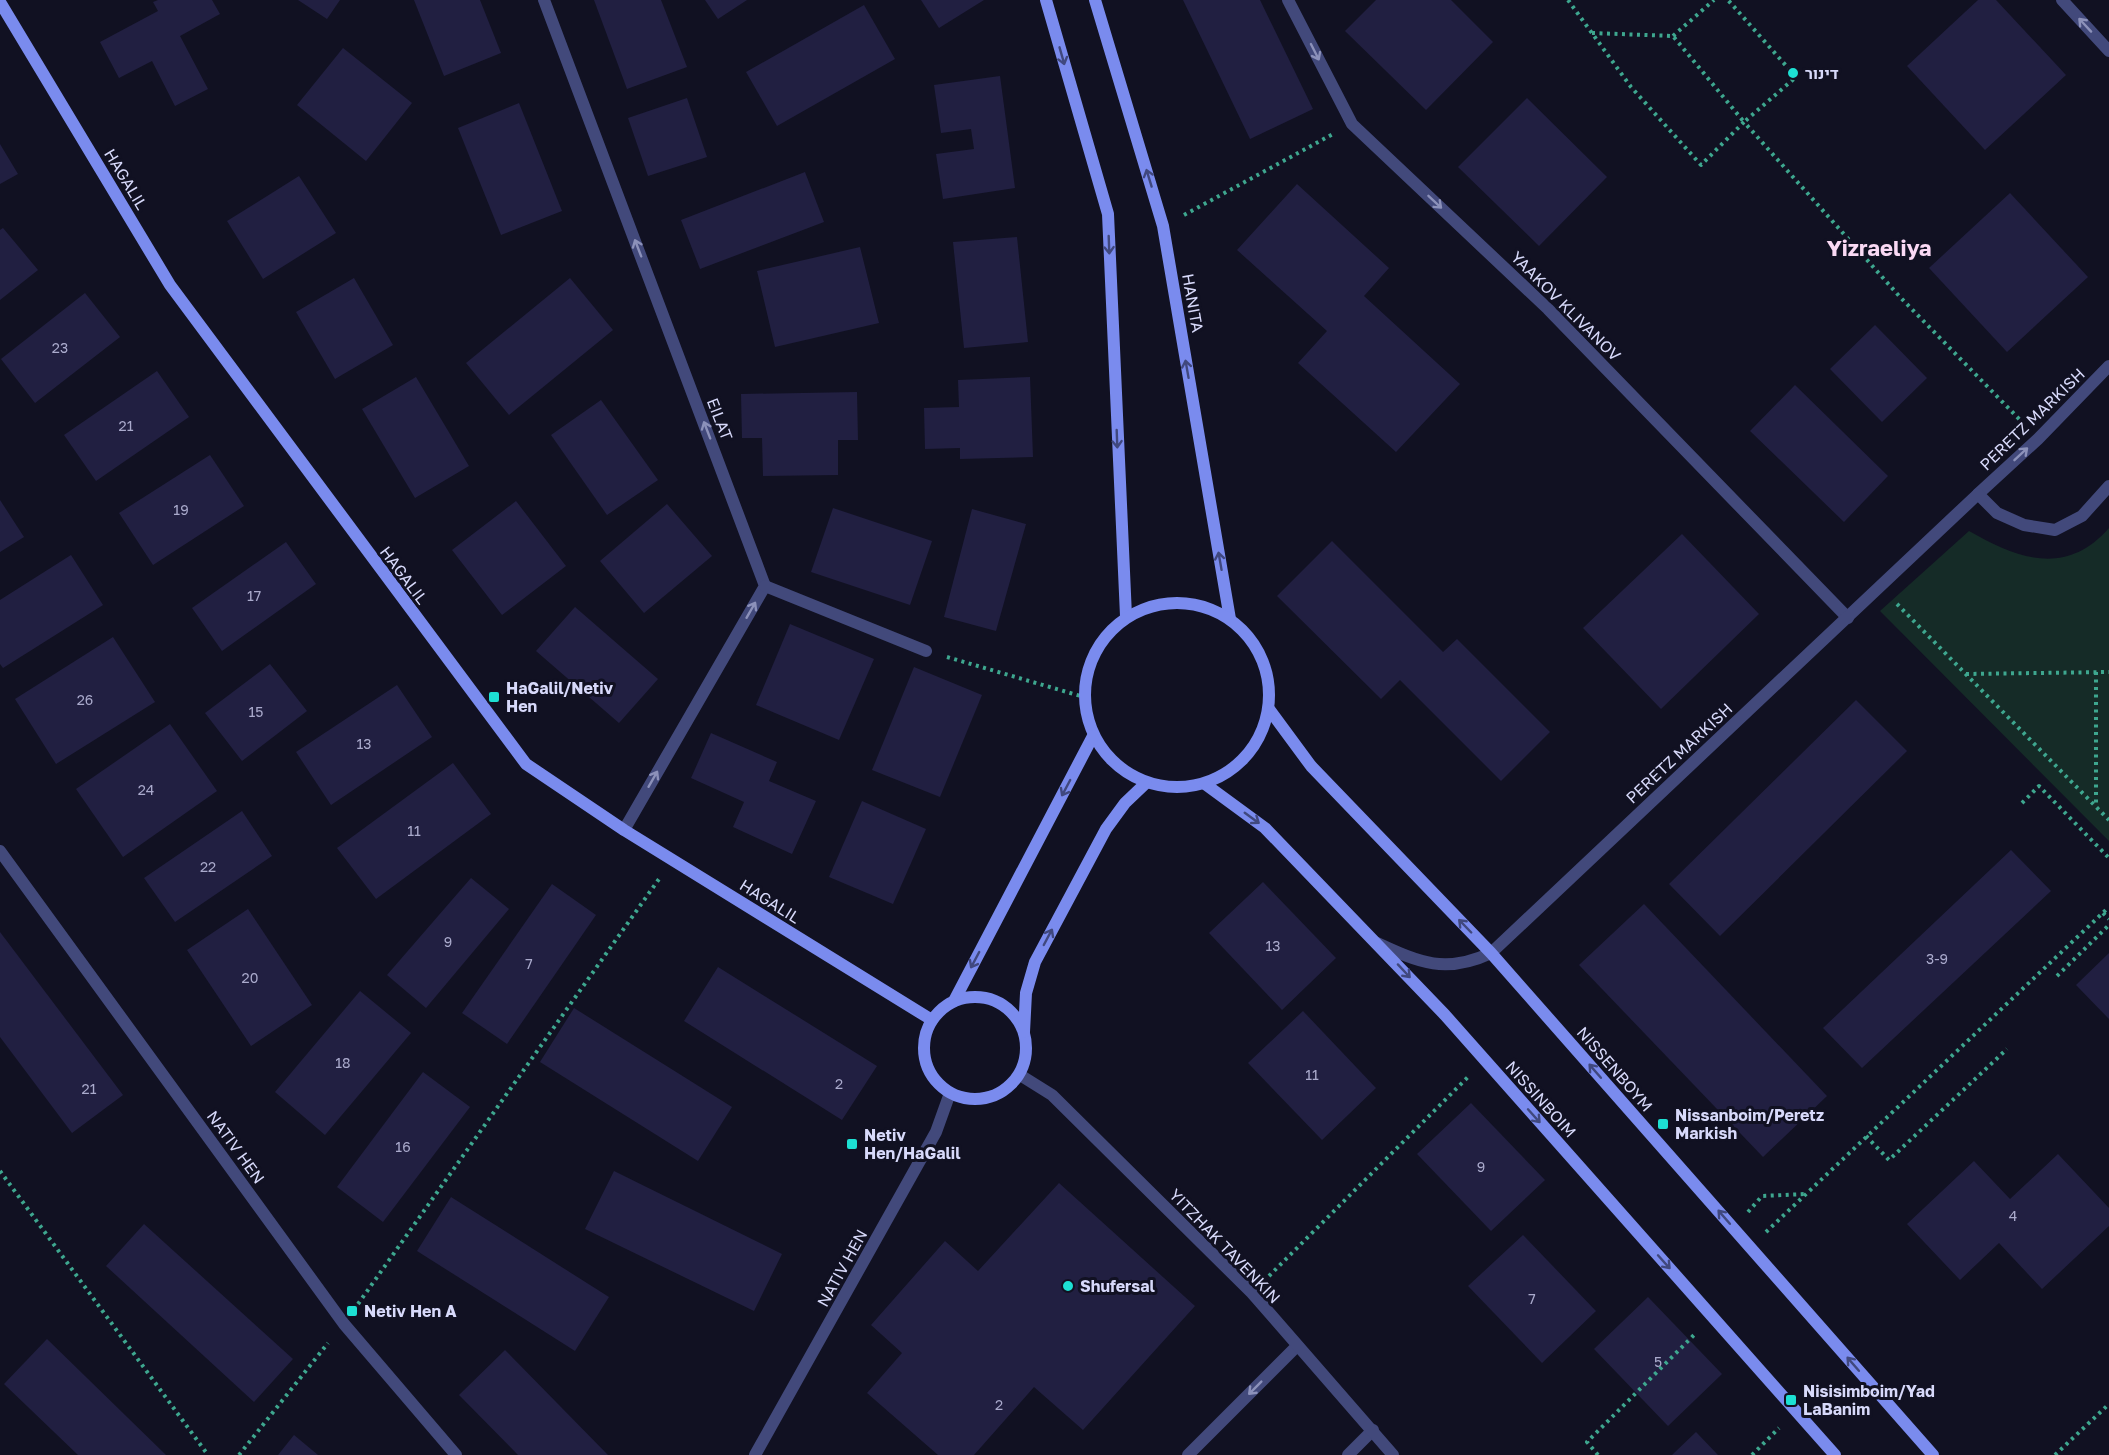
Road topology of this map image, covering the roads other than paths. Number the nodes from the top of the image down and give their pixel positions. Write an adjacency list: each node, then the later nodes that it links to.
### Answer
1 (544, 0): 11 (street, EILAT, one-way to 1)
2 (1046, 0): 12 (street, one-way to 12)
3 (1095, 0): 14 (street, HANITA, one-way to 3)
4 (1288, 0): 13 (street, YAAKOV KLIVANOV, one-way to 13)
5 (2061, 0): 7 (street, one-way to 5)
6 (0, 2): 20 (street, HAGALIL)
7 (2109, 51)
8 (2109, 366): 10 (street, PERETZ MARKISH, one-way to 8)
9 (2109, 486): 10 (street, PERETZ MARKISH)
10 (1978, 494): 13 (street, PERETZ MARKISH)
11 (765, 586): 15 (street); 20 (street, one-way to 11)
12 (1126, 616): 14 (street); 17 (street)
13 (1848, 618): 23 (street, PERETZ MARKISH)
14 (1230, 619): 16 (street)
15 (926, 651)
16 (1269, 709): 19 (street); 23 (street, NISSENBOYM, one-way to 16)
17 (1093, 736): 18 (street); 24 (street, one-way to 24)
18 (1146, 783): 19 (street); 26 (street, one-way to 18)
19 (1204, 784): 22 (street, NISSINBOIM, one-way to 22)
20 (624, 830): 25 (street, HAGALIL)
21 (0, 851): 31 (street, NATIV HEN)
22 (1377, 943): 23 (street, PERETZ MARKISH); 36 (street, NISSINBOIM, one-way to 36)
23 (1491, 954): 37 (street, NISSENBOYM, one-way to 23)
24 (954, 1001): 25 (street); 26 (street)
25 (932, 1020): 28 (street)
26 (1024, 1033): 27 (street)
27 (1020, 1075): 28 (street); 29 (street, YITZHAK TAVENKIN)
28 (950, 1093): 32 (street, NATIV HEN)
29 (1296, 1347): 30 (street, YITZHAK TAVENKIN); 33 (street, one-way to 33)
30 (1373, 1430): 34 (street); 35 (street, YITZHAK TAVENKIN)
31 (456, 1455)
32 (755, 1455)
33 (1188, 1455)
34 (1348, 1455)
35 (1393, 1455)
36 (1835, 1455)
37 (1933, 1455)

